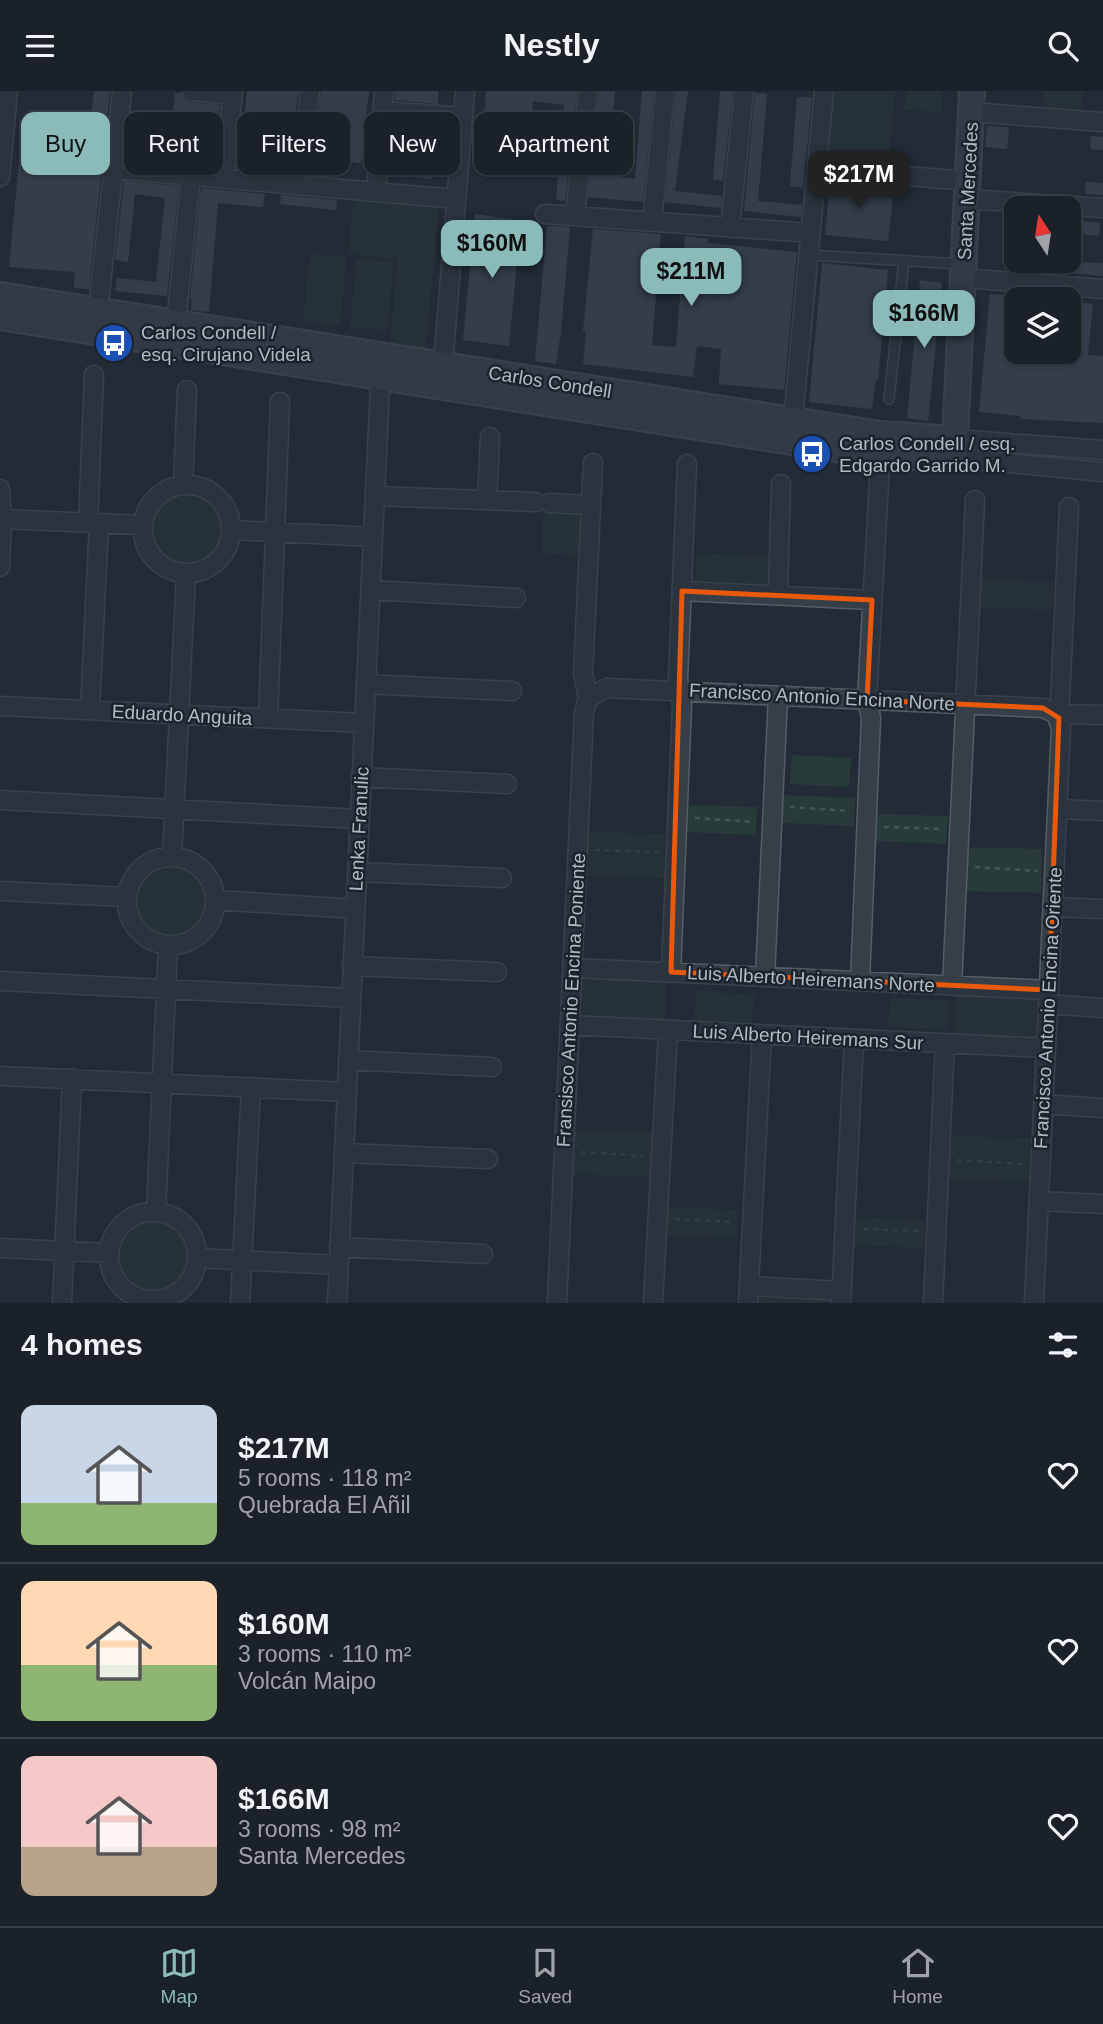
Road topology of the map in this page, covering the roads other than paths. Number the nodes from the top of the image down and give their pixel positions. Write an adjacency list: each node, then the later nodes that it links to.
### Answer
1 (8, 91): 16 (street)
2 (122, 91): 17 (street)
3 (192, 91): 11 (street)
4 (310, 91): 22 (street)
5 (384, 91): 13 (street)
6 (465, 91): 14 (street)
7 (588, 91): 28 (street)
8 (665, 91): 29 (street)
9 (744, 91): 30 (street)
10 (824, 91): 18 (street)
11 (232, 93): 21 (street)
12 (972, 101): 15 (street); 23 (street, Santa Mercedes)
13 (383, 111): 14 (street); 24 (street)
14 (463, 117): 25 (street)
15 (1103, 122)
16 (1, 153): 20 (street)
17 (113, 169): 19 (street); 37 (street)
18 (817, 169): 23 (street); 31 (street)
19 (191, 176): 21 (street); 39 (street)
20 (0, 177)
21 (224, 179): 22 (street)
22 (301, 186): 24 (street)
23 (968, 190): 26 (street); 34 (street, Santa Mercedes)
24 (376, 191): 25 (street)
25 (456, 199): 40 (street)
26 (1103, 208)
27 (545, 213): 28 (street)
28 (575, 216): 29 (street)
29 (652, 222): 30 (street)
30 (730, 228): 31 (street)
31 (811, 233): 32 (street)
32 (809, 255): 33 (lane); 46 (street)
33 (904, 261): 34 (lane); 44 (lane)
34 (964, 271): 35 (street); 49 (street, Santa Mercedes)
35 (1103, 289)
36 (0, 295): 37 (street, Carlos Condell)
37 (98, 310): 39 (street, Carlos Condell)
38 (0, 317): 41 (street, Carlos Condell)
39 (176, 323): 41 (street, Carlos Condell)
40 (443, 365): 41 (street, Carlos Condell); 46 (street, Carlos Condell)
41 (381, 367): 48 (street, Carlos Condell); 57 (street, Lenka Franulic)
42 (94, 375): 63 (street)
43 (187, 390): 55 (street)
44 (889, 399)
45 (280, 402): 66 (street)
46 (793, 420): 48 (street, Carlos Condell)
47 (490, 437): 58 (street)
48 (881, 445): 49 (street, Carlos Condell); 74 (street)
49 (955, 449): 50 (street, Carlos Condell); 53 (street, Carlos Condell)
50 (1103, 450)
51 (593, 463): 60 (street, Fransisco Antonio Encina Poniente)
52 (687, 464): 71 (street)
53 (1103, 471)
54 (781, 484): 72 (street)
55 (183, 485): 64 (street); 65 (street)
56 (0, 496): 62 (street)
57 (375, 496): 58 (street); 67 (street, Lenka Franulic)
58 (487, 500): 60 (street)
59 (975, 500): 81 (street)
60 (591, 505): 79 (street, Fransisco Antonio Encina Poniente)
61 (1069, 507): 85 (street, Francisco Antonio Encina Oriente)
62 (2, 519): 63 (street); 68 (street)
63 (93, 523): 64 (street); 83 (street)
64 (143, 525): 69 (street)
65 (232, 530): 66 (street); 69 (street)
66 (276, 532): 67 (street); 87 (street)
67 (373, 537): 70 (street, Lenka Franulic)
68 (0, 567)
69 (187, 573): 84 (street)
70 (370, 590): 73 (street); 75 (street, Lenka Franulic)
71 (681, 591): 72 (street); 77 (street)
72 (778, 595): 74 (street)
73 (516, 598)
74 (872, 600): 80 (street)
75 (366, 684): 76 (street); 88 (street, Lenka Franulic)
76 (512, 691)
77 (680, 691): 78 (street, Francisco Antonio Encina Norte); 79 (street, Francisco Antonio Encina Norte); 109 (street)
78 (778, 695): 80 (street, Francisco Antonio Encina Norte); 110 (street)
79 (588, 698): 107 (street, Fransisco Antonio Encina Poniente)
80 (867, 700): 81 (street, Francisco Antonio Encina Norte); 112 (street)
81 (965, 704): 85 (street, Francisco Antonio Encina Norte); 113 (street)
82 (0, 706): 83 (street, Eduardo Anguita)
83 (90, 710): 84 (street, Eduardo Anguita)
84 (179, 714): 87 (street, Eduardo Anguita); 92 (street)
85 (1056, 714): 86 (street, Francisco Antonio Encina Norte); 93 (street, Francisco Antonio Encina Oriente)
86 (1103, 715)
87 (268, 718): 88 (street, Eduardo Anguita)
88 (364, 723): 89 (street, Lenka Franulic)
89 (361, 777): 90 (street); 95 (street, Lenka Franulic)
90 (507, 784)
91 (0, 800): 92 (street)
92 (174, 809): 95 (street); 96 (street)
93 (1058, 809): 94 (street); 102 (street, Francisco Antonio Encina Oriente)
94 (1103, 811)
95 (359, 819): 97 (street, Lenka Franulic)
96 (172, 856): 100 (street); 101 (street)
97 (357, 872): 98 (street); 103 (street, Lenka Franulic)
98 (502, 878)
99 (0, 891): 100 (street)
100 (126, 897): 105 (street)
101 (215, 900): 103 (street); 105 (street)
102 (1053, 907): 104 (street); 115 (street, Francisco Antonio Encina Oriente)
103 (355, 909): 106 (street, Lenka Franulic)
104 (1103, 909)
105 (167, 945): 114 (street)
106 (352, 966): 108 (street); 116 (street, Lenka Franulic)
107 (573, 968): 109 (street, Luis Alberto Heiremans Norte); 118 (street, Fransisco Antonio Encina Poniente)
108 (497, 972)
109 (671, 972): 110 (street, Luis Alberto Heiremans Norte)
110 (765, 977): 112 (street, Luis Alberto Heiremans Norte)
111 (0, 981): 114 (street)
112 (860, 981): 113 (street, Luis Alberto Heiremans Norte)
113 (952, 986): 115 (street, Luis Alberto Heiremans Norte)
114 (166, 989): 116 (street); 128 (street)
115 (1049, 997): 117 (street, Luis Alberto Heiremans Norte); 123 (street, Francisco Antonio Encina Oriente)
116 (351, 998): 124 (street, Lenka Franulic)
117 (1103, 1008)
118 (570, 1025): 119 (street, Luis Alberto Heiremans Sur); 151 (street, Fransisco Antonio Encina Poniente)
119 (668, 1030): 120 (street, Luis Alberto Heiremans Sur); 152 (street)
120 (762, 1034): 121 (street, Luis Alberto Heiremans Sur); 145 (street)
121 (854, 1039): 122 (street, Luis Alberto Heiremans Sur); 146 (street)
122 (945, 1043): 123 (street, Luis Alberto Heiremans Sur); 153 (street)
123 (1046, 1048): 131 (street, Francisco Antonio Encina Oriente)
124 (348, 1060): 125 (street); 130 (street, Lenka Franulic)
125 (492, 1067)
126 (0, 1076): 127 (street)
127 (72, 1078): 128 (street); 139 (street)
128 (162, 1083): 129 (street); 137 (street)
129 (251, 1087): 130 (street); 144 (street)
130 (346, 1092): 133 (street, Lenka Franulic)
131 (1044, 1104): 132 (street); 135 (street, Francisco Antonio Encina Oriente)
132 (1103, 1108)
133 (344, 1153): 134 (street); 142 (street, Lenka Franulic)
134 (488, 1159)
135 (1039, 1201): 136 (street); 154 (street, Francisco Antonio Encina Oriente)
136 (1103, 1204)
137 (156, 1212): 140 (street); 143 (street)
138 (0, 1248): 139 (street)
139 (64, 1251): 140 (street); 148 (street)
140 (109, 1253): 147 (street)
141 (483, 1254): 142 (street)
142 (339, 1256): 144 (street); 150 (street, Lenka Franulic)
143 (197, 1258): 144 (street); 147 (street)
144 (243, 1260): 149 (street)
145 (748, 1294): 146 (street)
146 (841, 1297)
147 (151, 1302)
148 (62, 1303)
149 (240, 1303)
150 (337, 1303)
151 (557, 1303)
152 (653, 1303)
153 (933, 1303)
154 (1034, 1303)

